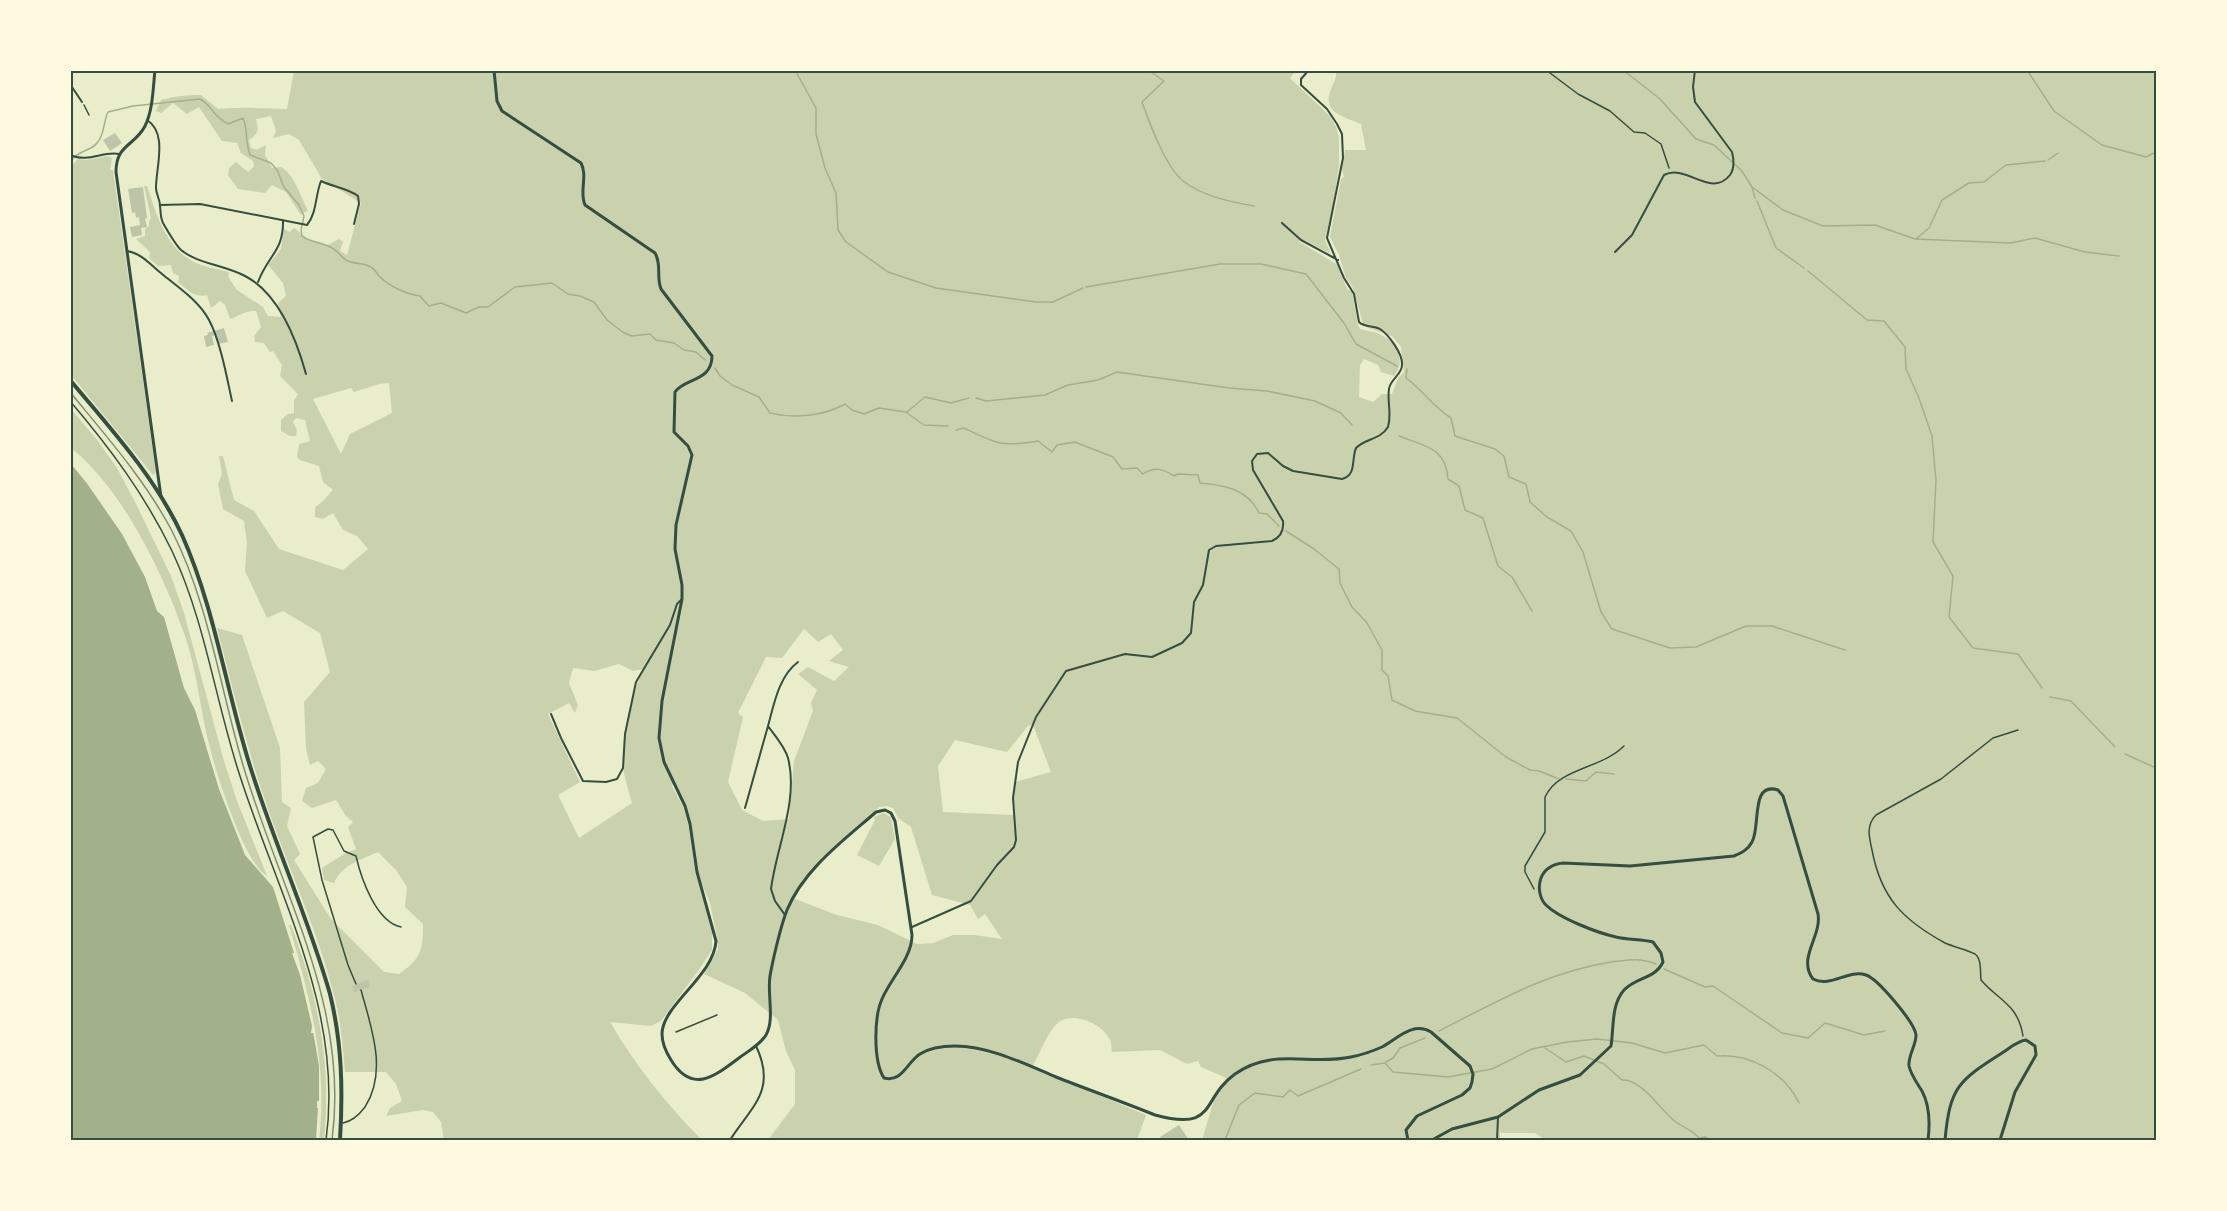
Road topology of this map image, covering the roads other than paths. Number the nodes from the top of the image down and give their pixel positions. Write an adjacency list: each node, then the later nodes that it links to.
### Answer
1 (155, 70): 7 (street)
2 (494, 70): 22 (street)
3 (1695, 70): 15 (street)
4 (1308, 71): 16 (street)
5 (70, 84): 6 (street)
6 (82, 102)
7 (147, 120): 8 (street); 10 (street)
8 (119, 154): 9 (street); 14 (street)
9 (72, 156)
10 (160, 205): 11 (street); 17 (street)
11 (283, 220): 13 (street); 17 (street)
12 (1281, 223): 16 (street)
13 (354, 224)
14 (127, 251): 20 (street); 21 (street)
15 (1615, 252)
16 (1338, 260): 29 (street)
17 (258, 284): 18 (street)
18 (306, 374)
19 (70, 380): 21 (main road)
20 (232, 401)
21 (161, 497): 38 (main road)
22 (682, 599): 24 (street); 33 (street)
23 (798, 662): 25 (street)
24 (551, 714)
25 (768, 726): 26 (street); 27 (street)
26 (745, 808)
27 (785, 915): 29 (street); 36 (street)
28 (400, 927): 30 (lane)
29 (912, 927): 41 (street)
30 (356, 984)
31 (361, 990): 38 (lane)
32 (717, 1015): 35 (lane)
33 (662, 1031): 34 (street); 36 (street)
34 (670, 1032)
35 (676, 1032)
36 (756, 1046): 40 (street)
37 (1498, 1117): 42 (street); 43 (street); 44 (street)
38 (341, 1124): 39 (main road)
39 (340, 1140)
40 (730, 1140)
41 (1408, 1140)
42 (1432, 1140)
43 (1497, 1140)
44 (1928, 1140)
45 (1945, 1140): 46 (street)
46 (2000, 1140)

